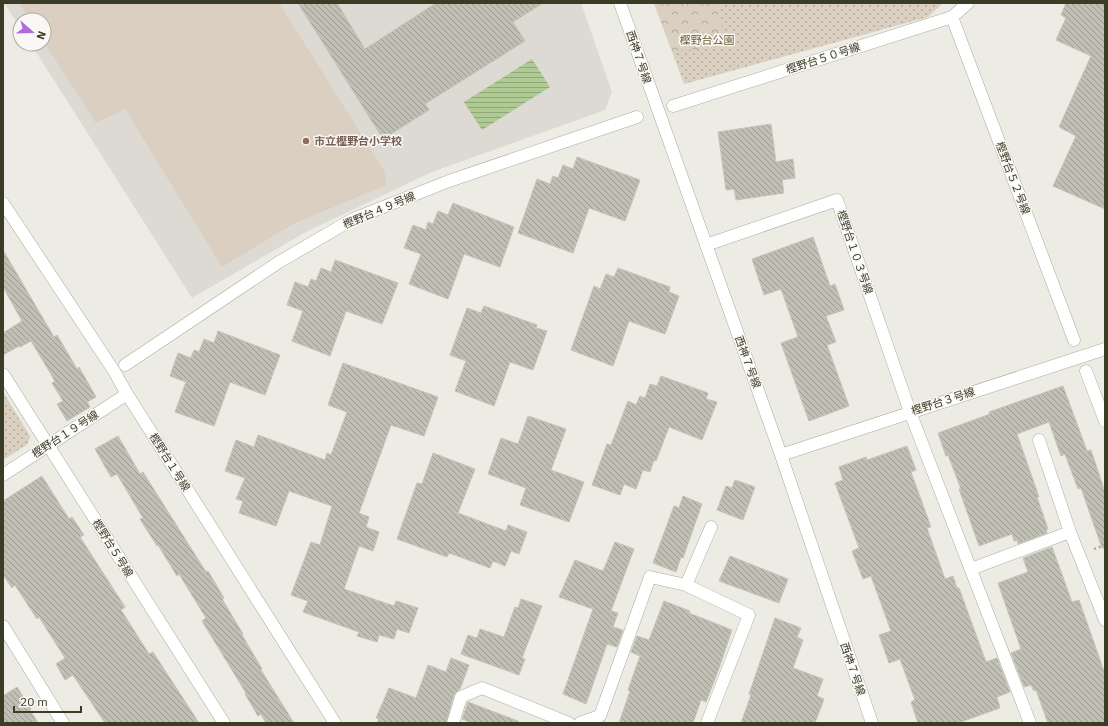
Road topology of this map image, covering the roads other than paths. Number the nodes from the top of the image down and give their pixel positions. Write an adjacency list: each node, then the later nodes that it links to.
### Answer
1 (620, 3): 7 (street, 西神７号線)
2 (968, 3): 3 (street, 樫野台５０号線)
3 (952, 17): 4 (street, 樫野台５０号線); 8 (street, 樫野台５２号線)
4 (673, 106)
5 (637, 117): 10 (street, 樫野台４９号線)
6 (3, 203): 13 (street, 樫野台１号線)
7 (706, 245): 14 (street, 樫野台１０３号線); 18 (street, 西神７号線)
8 (1074, 340)
9 (1105, 349): 14 (street, 樫野台３号線)
10 (125, 364)
11 (1086, 371): 15 (street)
12 (3, 374): 17 (street, 樫野台５号線)
13 (127, 394): 17 (street, 樫野台１９号線); 28 (street, 樫野台１号線)
14 (910, 412): 18 (street, 樫野台３号線); 22 (street)
15 (1105, 421)
16 (1039, 440): 21 (street)
17 (48, 445): 19 (street, 樫野台１９号線); 27 (street, 樫野台５号線)
18 (781, 455): 33 (street, 西神７号線)
19 (3, 475)
20 (711, 527): 23 (street)
21 (1070, 532): 22 (street); 24 (street)
22 (971, 569): 34 (street)
23 (686, 585): 31 (street); 32 (street)
24 (1105, 620)
25 (3, 626): 26 (street)
26 (63, 723)
27 (224, 723)
28 (335, 723)
29 (453, 723): 30 (street)
30 (569, 723)
31 (580, 723)
32 (707, 723)
33 (872, 723)
34 (1030, 723)

